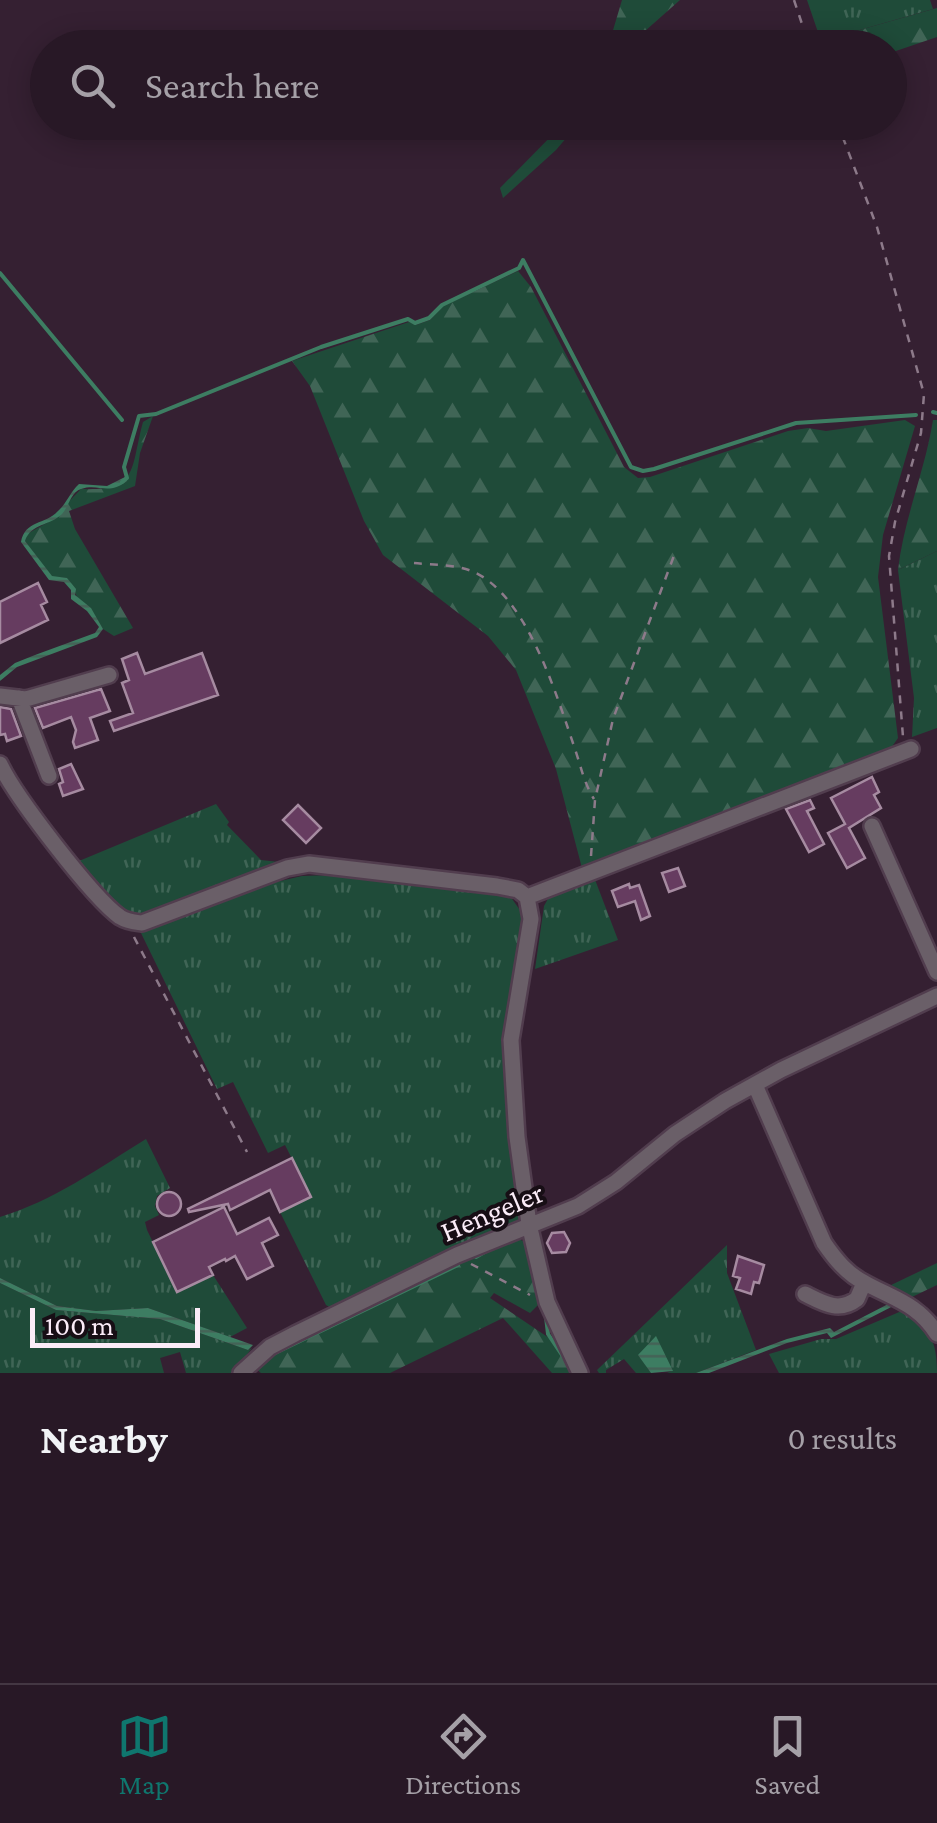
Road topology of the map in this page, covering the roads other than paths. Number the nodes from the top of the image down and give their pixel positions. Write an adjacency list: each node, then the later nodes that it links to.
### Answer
1 (109, 675): 3 (street)
2 (0, 696): 3 (street)
3 (20, 698): 6 (street)
4 (905, 751): 8 (street)
5 (0, 764): 8 (street)
6 (49, 776)
7 (872, 826): 9 (street)
8 (527, 897): 12 (street)
9 (937, 972)
10 (937, 996): 11 (street, Hengeler)
11 (755, 1085): 12 (street, Hengeler); 13 (street)
12 (529, 1224): 16 (street, Hengeler); 17 (street)
13 (864, 1283): 14 (street); 15 (street)
14 (804, 1294)
15 (937, 1334)
16 (241, 1373)
17 (580, 1373)

